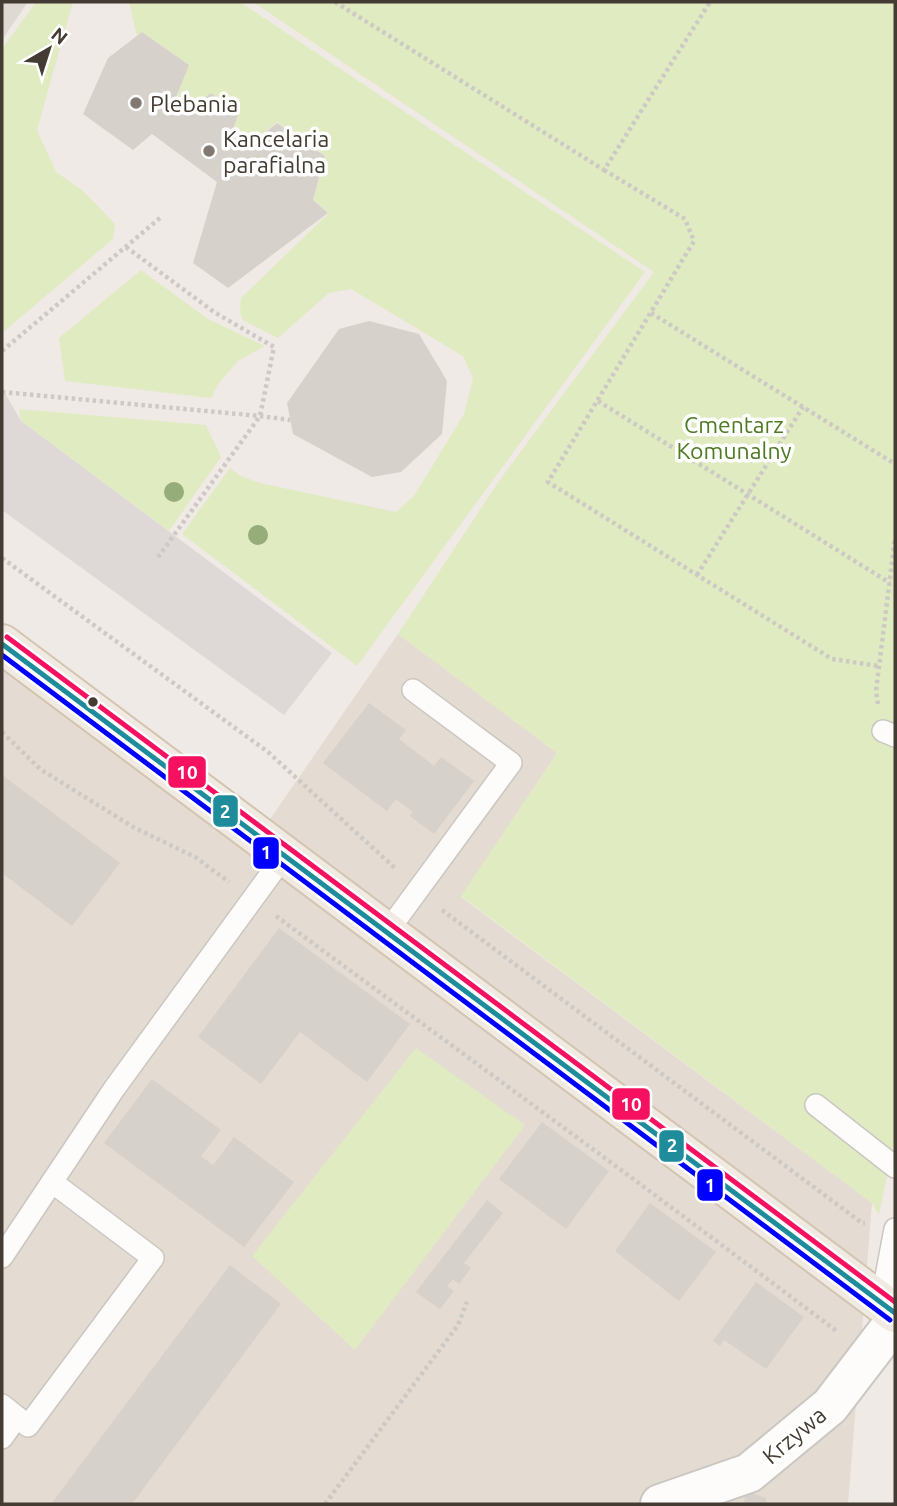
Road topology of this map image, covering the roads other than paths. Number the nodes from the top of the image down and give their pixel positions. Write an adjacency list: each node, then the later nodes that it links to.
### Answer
1 (2, 644): 3 (main road)
2 (413, 690): 4 (lane)
3 (284, 856): 4 (main road); 7 (lane)
4 (387, 932): 10 (main road)
5 (816, 1105): 6 (lane)
6 (895, 1167)
7 (52, 1182): 9 (lane); 11 (lane)
8 (895, 1229): 10 (lane)
9 (2, 1257)
10 (890, 1312): 13 (street, Krzywa)
11 (9, 1411): 12 (lane)
12 (2, 1438)
13 (660, 1504)

